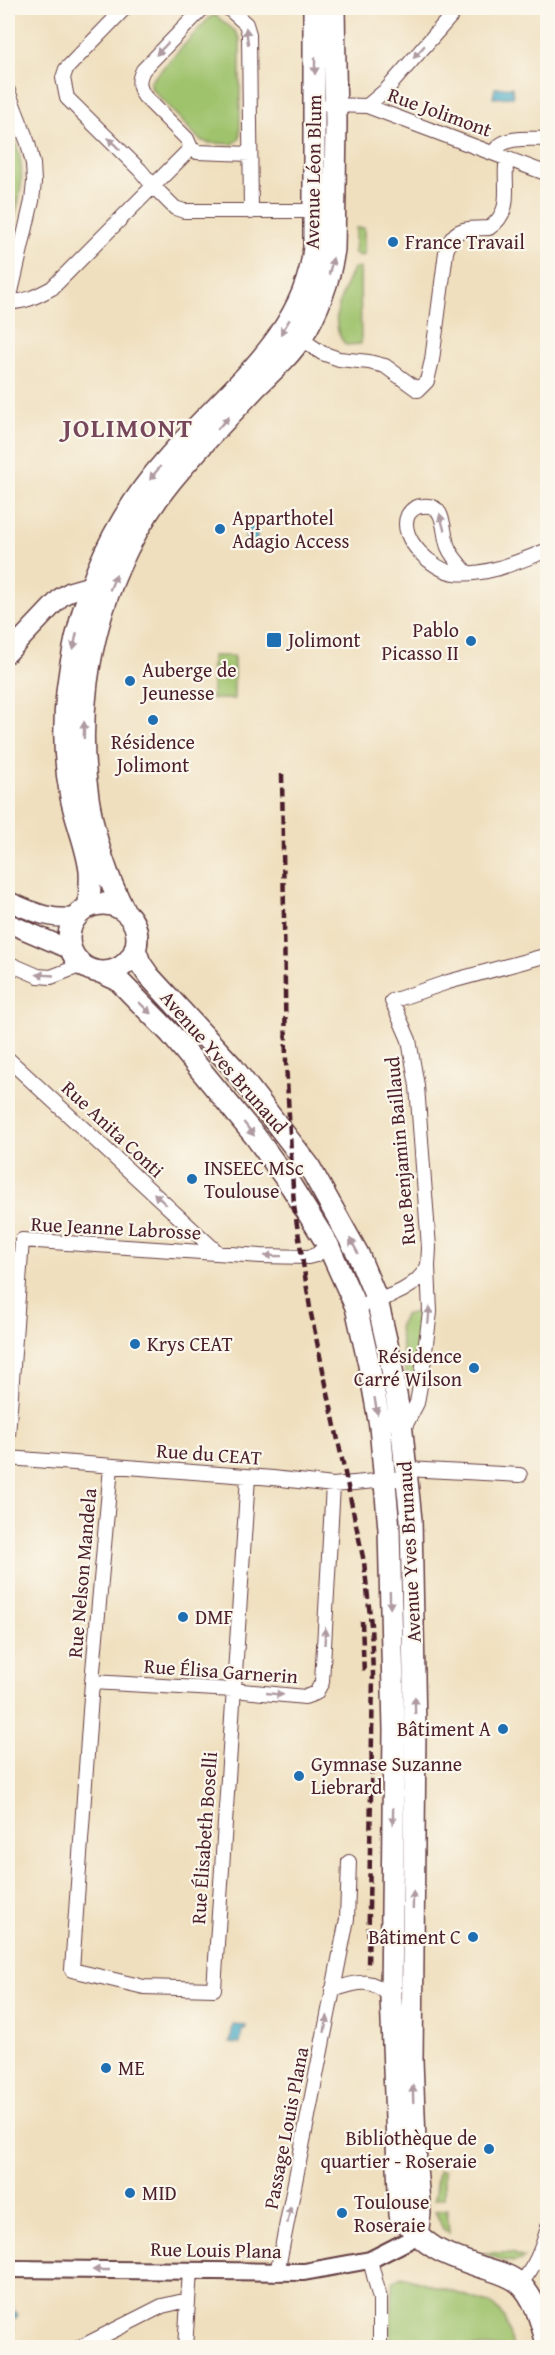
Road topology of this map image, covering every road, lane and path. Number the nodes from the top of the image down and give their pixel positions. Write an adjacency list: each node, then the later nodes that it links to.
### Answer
1 (125, 8): 16 (street, one-way to 1)
2 (203, 8): 11 (street, one-way to 11)
3 (228, 8): 13 (street, one-way to 3)
4 (314, 8): 8 (main road, Avenue Léon Blum, one-way to 8)
5 (334, 8): 8 (main road, Avenue Léon Blum)
6 (458, 8): 9 (street, one-way to 9)
7 (8, 91): 19 (street)
8 (325, 105): 9 (street, Rue Jolimont); 17 (main road, Avenue Léon Blum)
9 (367, 106): 12 (street, Rue Jolimont)
10 (548, 139): 12 (street)
11 (191, 148): 13 (street); 16 (street)
12 (494, 153): 14 (street, Rue Jolimont)
13 (250, 154): 18 (street)
14 (509, 159): 15 (street, Rue Jolimont); 20 (street)
15 (548, 174)
16 (154, 187): 18 (street); 19 (street)
17 (325, 211): 18 (street); 20 (main road, Avenue Léon Blum, one-way to 17); 23 (main road, Avenue Léon Blum, one-way to 23)
18 (251, 212)
19 (8, 303)
20 (301, 339): 27 (main road, Avenue Léon Blum, one-way to 20)
21 (548, 550): 22 (street)
22 (467, 573): 22 (street, one-way to 22)
23 (92, 585): 24 (main road); 26 (main road, one-way to 26)
24 (8, 653)
25 (8, 901): 26 (main road)
26 (83, 912): 27 (main road); 32 (main road)
27 (125, 912): 29 (main road)
28 (8, 922): 32 (main road)
29 (135, 948): 32 (main road); 37 (main road, Avenue Yves Brunaud, one-way to 29)
30 (548, 955): 36 (street, Rue Benjamin Baillaud)
31 (8, 963): 32 (street, one-way to 31)
32 (84, 963): 34 (main road, Avenue Yves Brunaud, one-way to 34)
33 (8, 1059): 35 (street, Rue Anita Conti, one-way to 33)
34 (328, 1245): 35 (street, Rue Jeanne Labrosse, one-way to 35); 38 (main road, Avenue Yves Brunaud)
35 (218, 1253): 40 (street, Rue Jeanne Labrosse)
36 (428, 1266): 37 (street, Rue Benjamin Baillaud); 39 (street, Rue Benjamin Baillaud, one-way to 36)
37 (377, 1300): 38 (street, Rue Benjamin Baillaud); 39 (main road, Avenue Yves Brunaud)
38 (356, 1307): 46 (main road, Avenue Yves Brunaud, one-way to 46)
39 (402, 1432): 43 (main road, Avenue Yves Brunaud)
40 (8, 1436)
41 (8, 1458): 42 (street, Rue du CEAT)
42 (111, 1467): 45 (street, Rue du CEAT); 48 (street, Rue Nelson Mandela)
43 (407, 1474): 44 (street, Rue du CEAT); 46 (street, Rue du CEAT); 55 (main road, Avenue Yves Brunaud, one-way to 43)
44 (520, 1475)
45 (248, 1477): 47 (street, Rue du CEAT); 49 (street, Rue Élisabeth Boselli)
46 (386, 1480): 47 (street, Rue du CEAT); 53 (main road, Avenue Yves Brunaud, one-way to 53)
47 (333, 1485): 49 (street, Rue Élisa Garnerin, one-way to 47)
48 (92, 1682): 49 (street, Rue Élisa Garnerin); 51 (street, Rue Nelson Mandela)
49 (233, 1690): 51 (street, Rue Élisabeth Boselli)
50 (349, 1862): 52 (street, Passage Louis Plana)
51 (72, 1970)
52 (332, 1990): 53 (street); 59 (street, Passage Louis Plana, one-way to 52)
53 (391, 1997): 55 (main road, Avenue Yves Brunaud)
54 (548, 2227): 60 (street)
55 (417, 2236): 56 (street, Rue Louis Plana); 60 (main road, Avenue Yves Brunaud)
56 (370, 2260): 59 (street, Rue Louis Plana); 65 (street)
57 (8, 2269): 58 (street, Rue Louis Plana, one-way to 57)
58 (190, 2271): 59 (street, Rue Louis Plana); 61 (street)
59 (277, 2273)
60 (520, 2284): 62 (main road)
61 (188, 2300): 63 (street); 64 (street)
62 (548, 2347)
63 (79, 2348)
64 (185, 2348)
65 (380, 2348)

